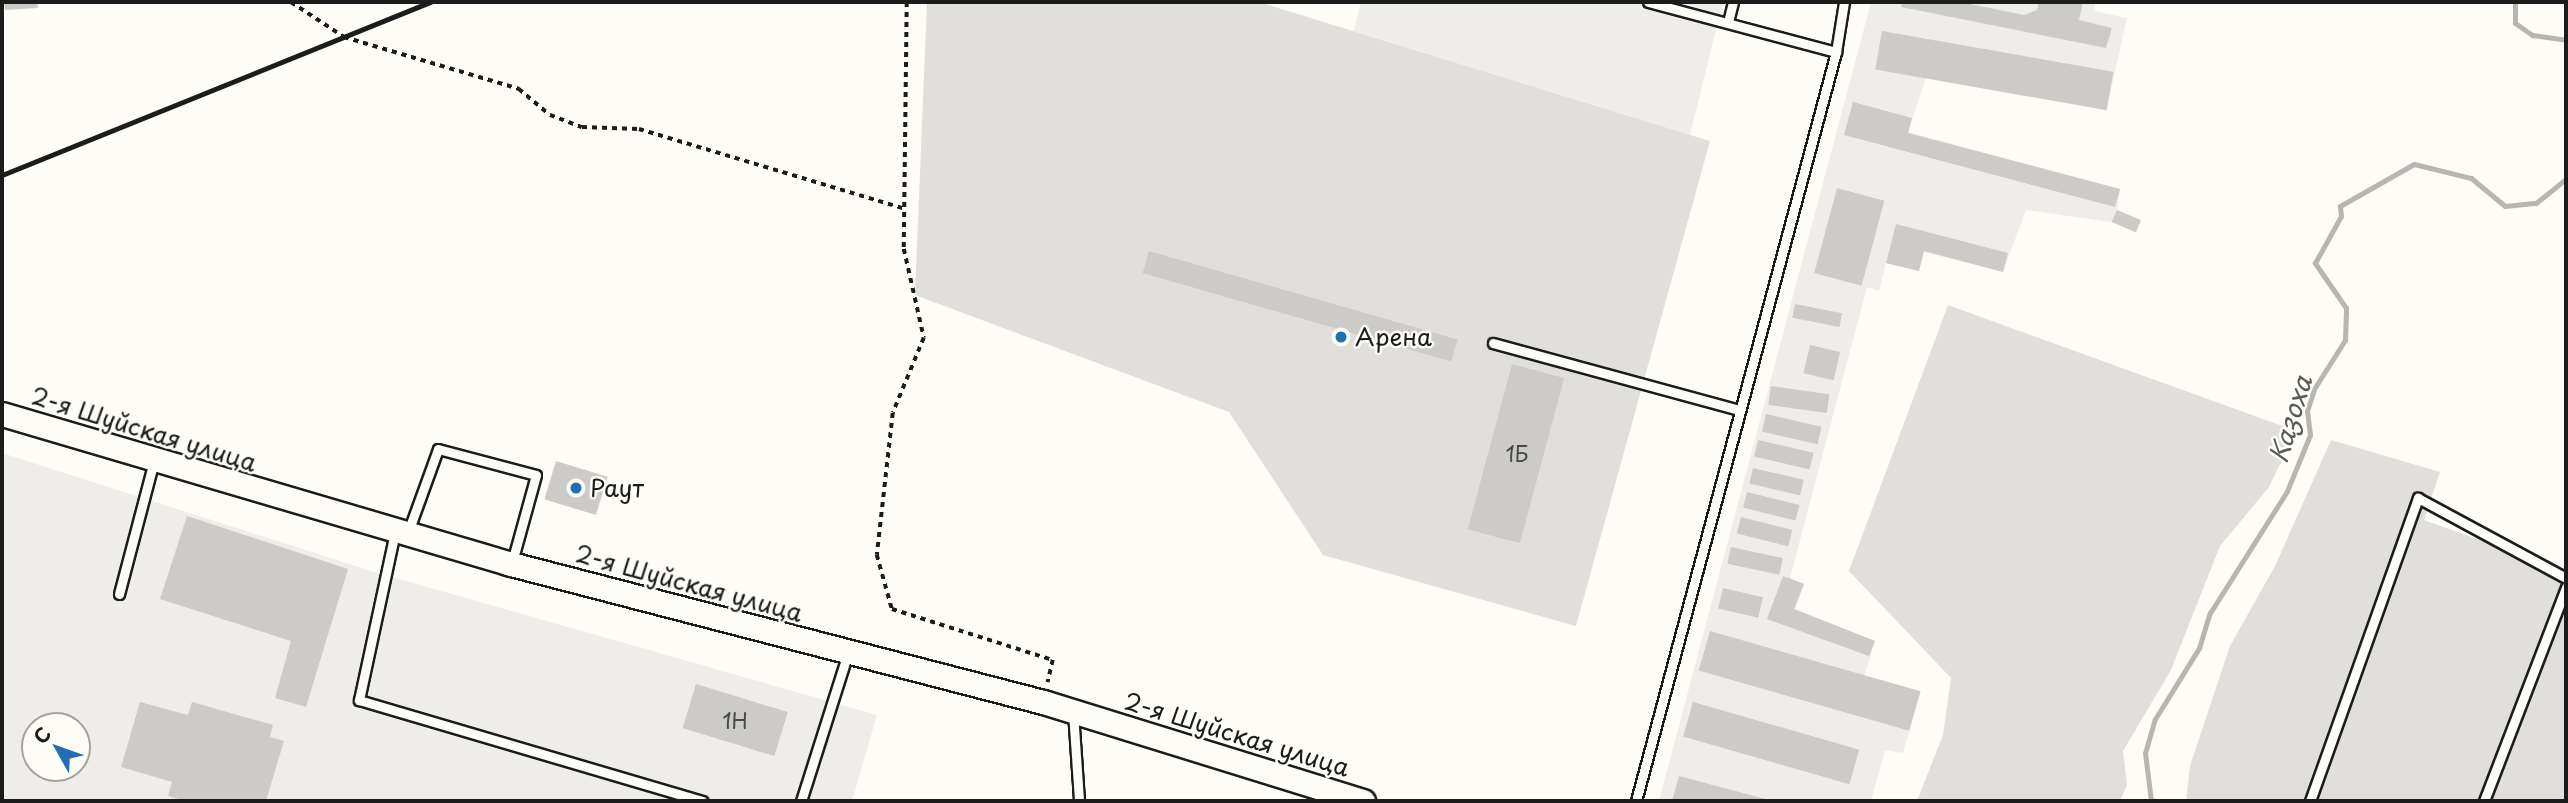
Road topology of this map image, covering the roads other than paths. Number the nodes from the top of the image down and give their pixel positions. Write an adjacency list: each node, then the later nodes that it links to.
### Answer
1 (1648, 2): 4 (lane)
2 (1732, 2): 4 (lane)
3 (1844, 2): 5 (lane)
4 (1728, 22): 5 (lane)
5 (1836, 52): 7 (lane)
6 (1493, 343): 7 (lane)
7 (1740, 410): 21 (lane)
8 (2, 414): 9 (street, 2-я Шуйская улица)
9 (155, 461): 10 (street, 2-я Шуйская улица); 14 (lane)
10 (401, 532): 11 (street, 2-я Шуйская улица); 11 (lane); 17 (lane)
11 (511, 564): 15 (street, 2-я Шуйская улица)
12 (2566, 578): 22 (lane)
13 (2566, 587): 23 (lane)
14 (119, 594)
15 (848, 653): 16 (street, 2-я Шуйская улица); 18 (lane)
16 (1073, 710): 19 (lane); 20 (street, 2-я Шуйская улица)
17 (702, 801)
18 (801, 801)
19 (1079, 801)
20 (1363, 801)
21 (1636, 801)
22 (2310, 801)
23 (2484, 801)

